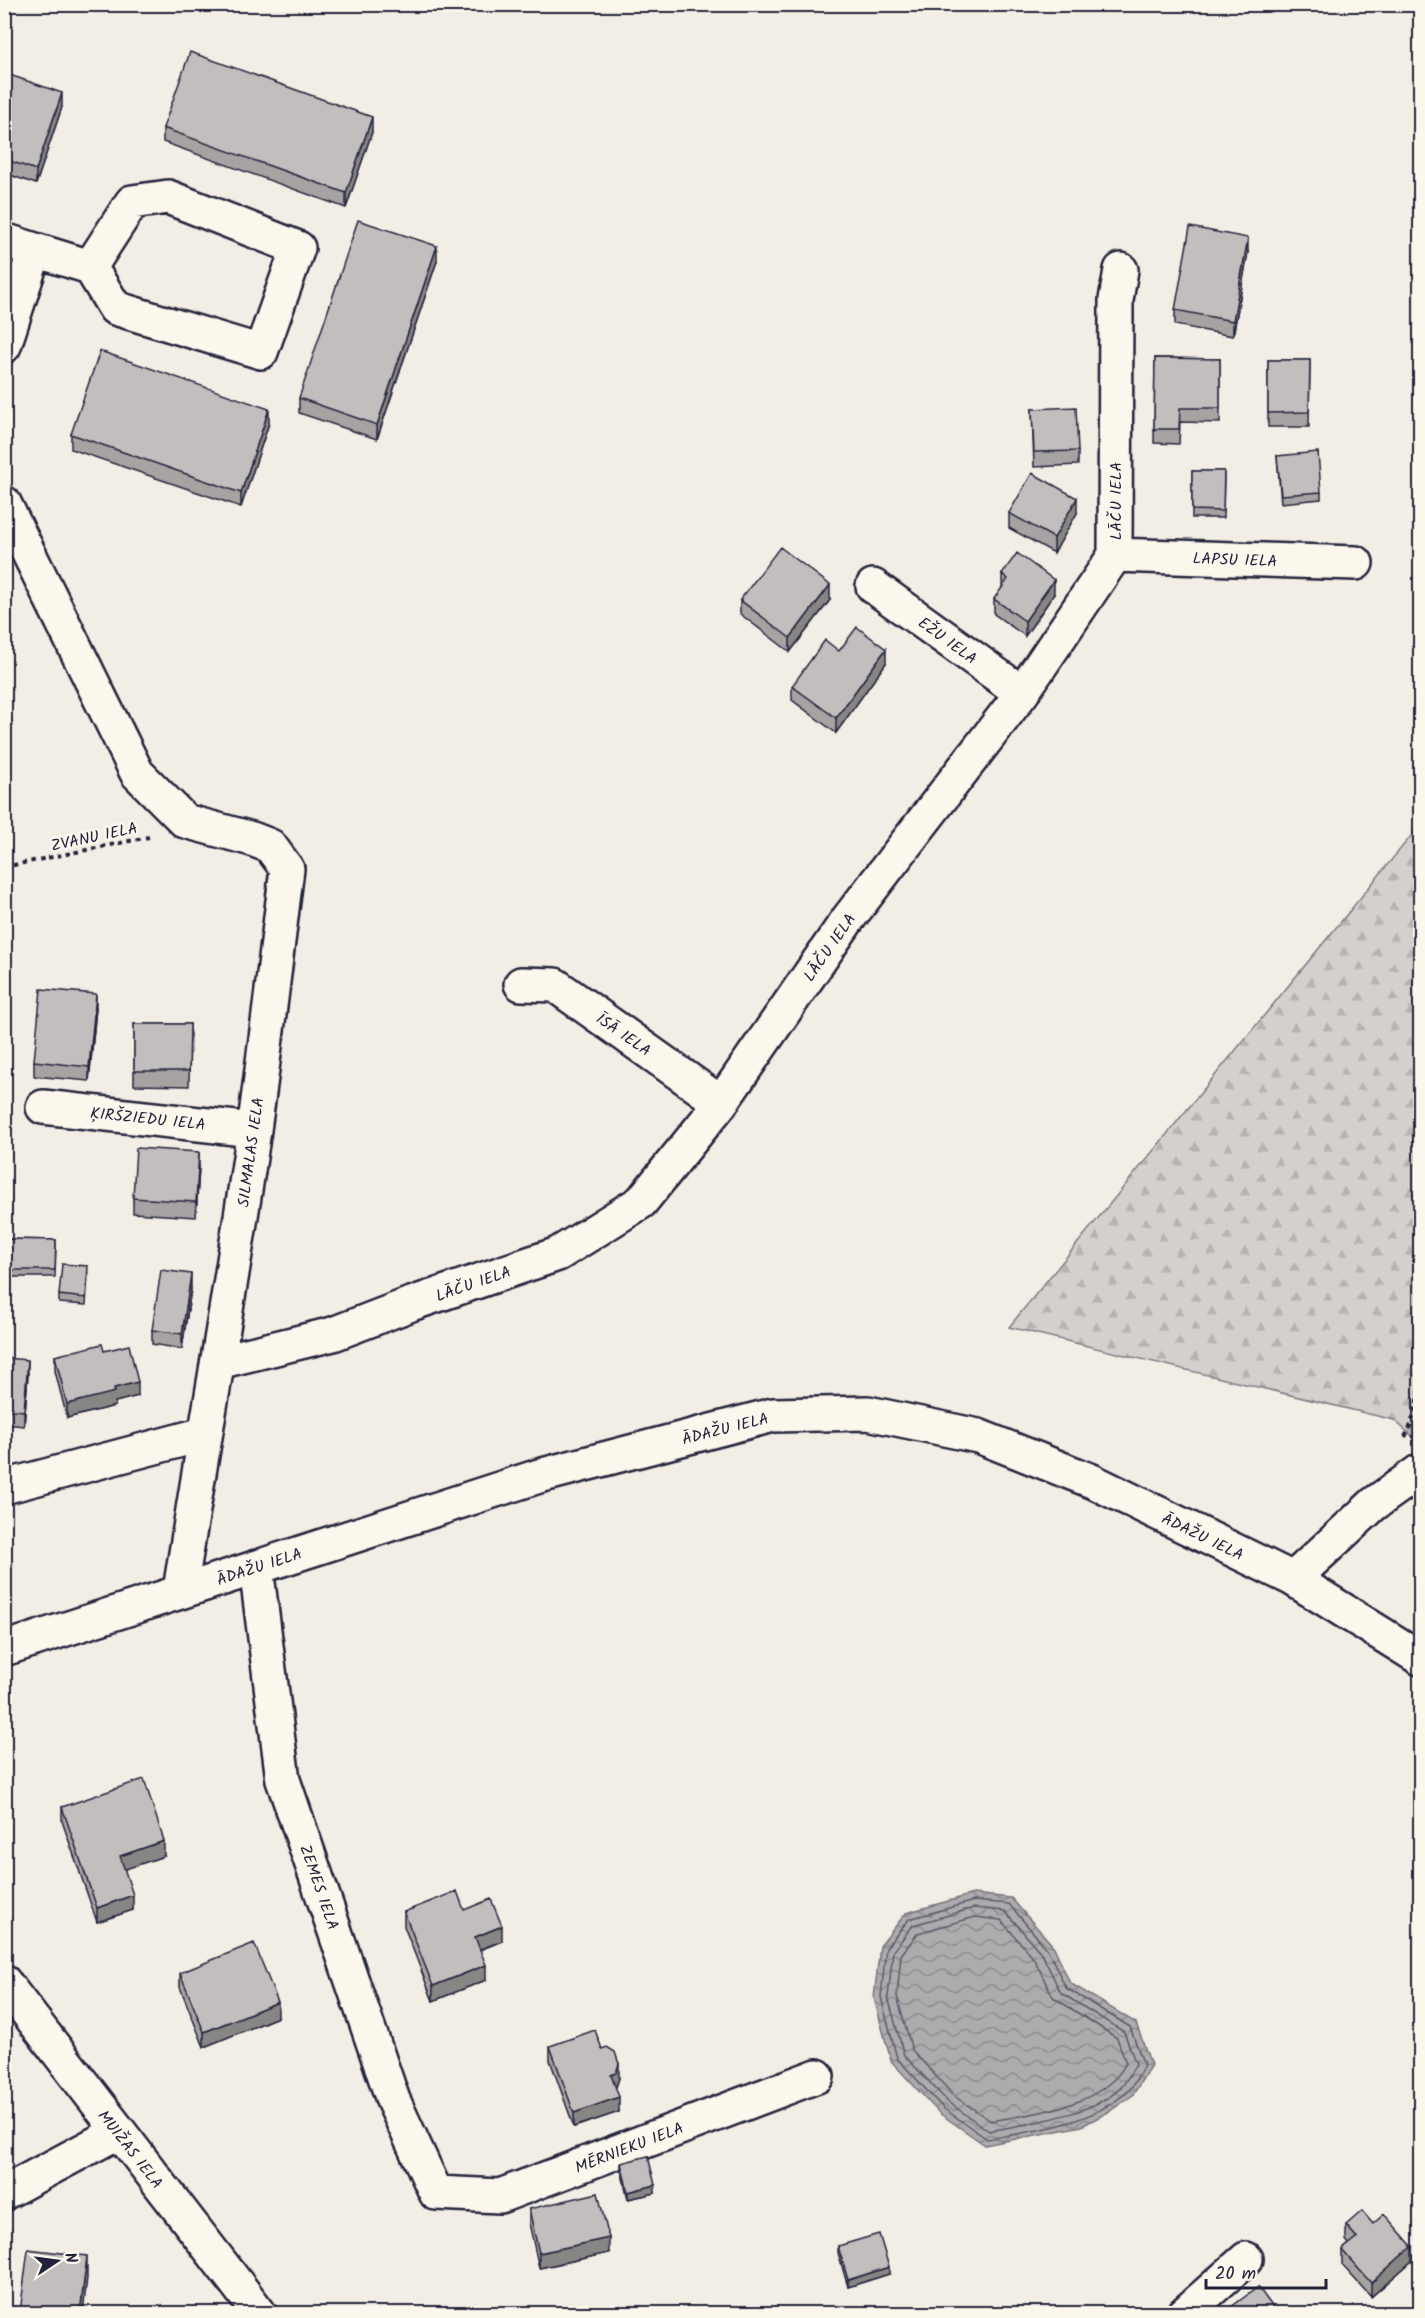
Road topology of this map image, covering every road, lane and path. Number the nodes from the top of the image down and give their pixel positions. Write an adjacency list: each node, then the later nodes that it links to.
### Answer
1 (4, 240): 2 (street)
2 (35, 250): 3 (street); 5 (street)
3 (90, 267): 3 (street)
4 (1121, 270): 7 (street, LĀČU IELA)
5 (4, 346)
6 (4, 503): 11 (street)
7 (1115, 555): 8 (street, LAPSU IELA); 10 (street, LĀČU IELA)
8 (1356, 563)
9 (873, 586): 10 (street, EŽU IELA)
10 (1022, 693): 14 (street, LĀČU IELA)
11 (185, 821): 12 (path, ZVANU IELA); 16 (street, SILMALAS IELA)
12 (4, 867)
13 (521, 984): 14 (street, ĪSĀ IELA)
14 (721, 1103): 17 (street, LĀČU IELA)
15 (43, 1107): 16 (street, ĶIRŠZIEDU IELA)
16 (254, 1130): 17 (street, SILMALAS IELA)
17 (218, 1362): 18 (street, SILMALAS IELA)
18 (204, 1434): 20 (street); 23 (street, SILMALAS IELA)
19 (1420, 1472): 22 (street)
20 (4, 1487)
21 (256, 1567): 22 (street, ĀDAŽU IELA); 23 (street, ĀDAŽU IELA); 30 (street, ZEMES IELA)
22 (1293, 1579): 25 (street, ĀDAŽU IELA)
23 (180, 1591): 24 (street, ĀDAŽU IELA)
24 (4, 1649)
25 (1420, 1658)
26 (4, 1982): 28 (street, MUIŽAS IELA)
27 (817, 2076): 30 (street, MĒRNIEKU IELA)
28 (118, 2132): 29 (street); 32 (street, MUIŽAS IELA)
29 (4, 2193)
30 (436, 2193)
31 (1246, 2259): 33 (street)
32 (260, 2313)
33 (1184, 2313)

